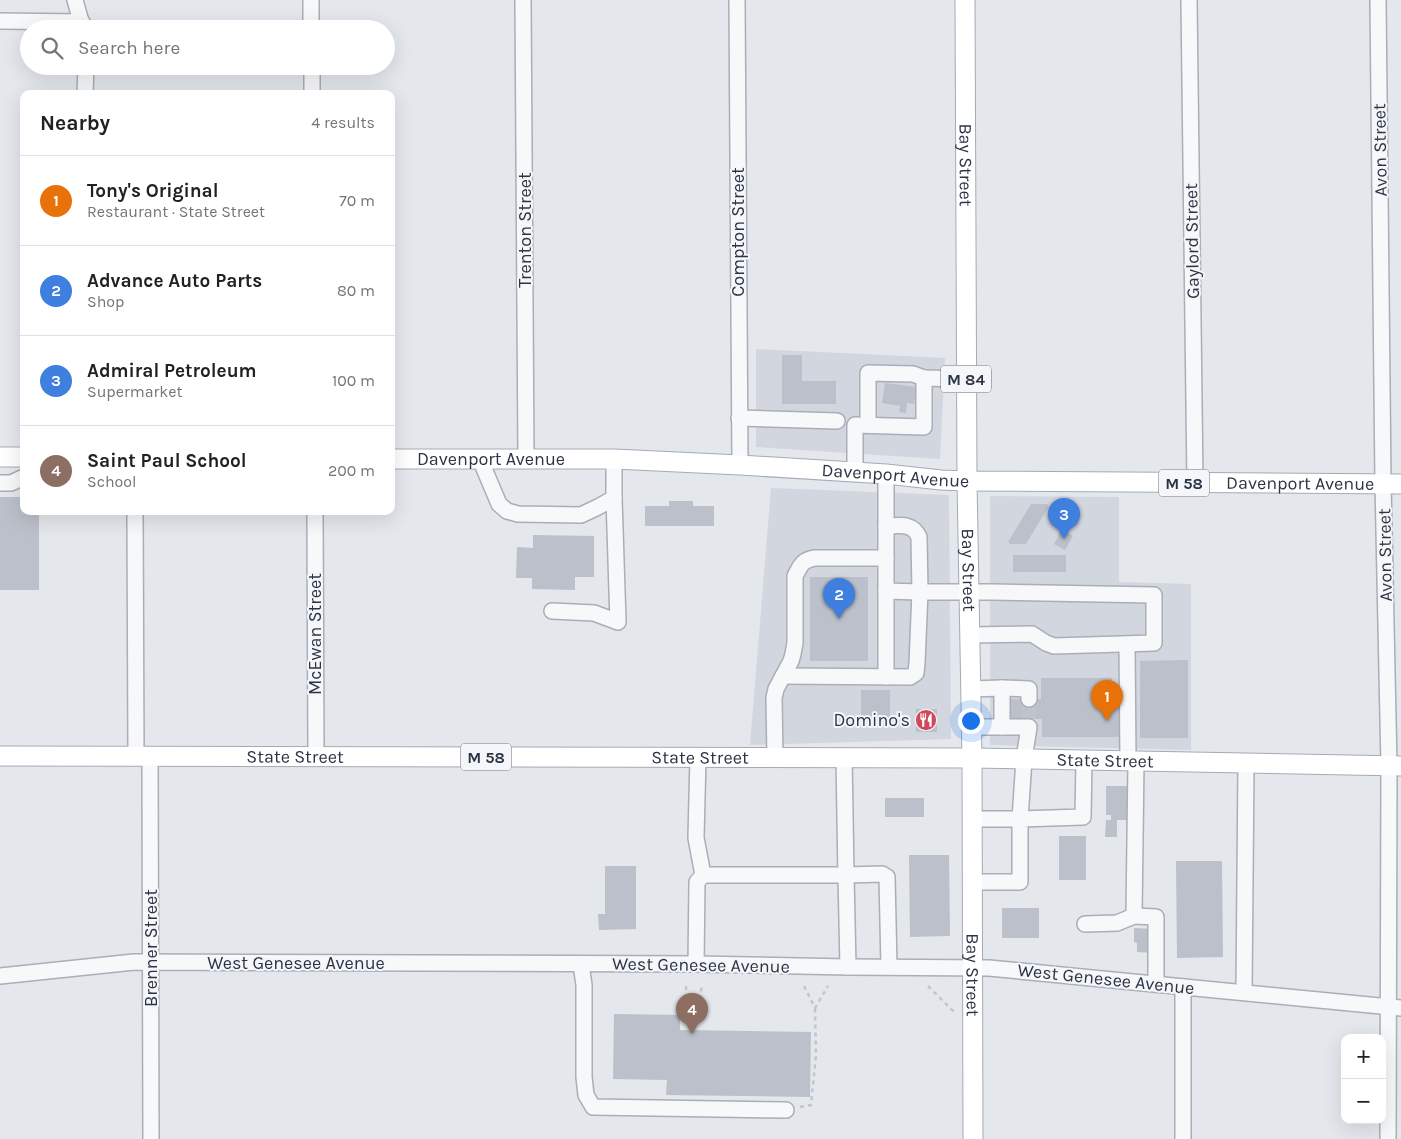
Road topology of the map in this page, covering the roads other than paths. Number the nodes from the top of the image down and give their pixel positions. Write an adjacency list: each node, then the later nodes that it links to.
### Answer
1 (75, 0): 8 (street)
2 (311, 0): 9 (street)
3 (524, 0): 25 (street, Trenton Street)
4 (737, 0): 18 (street, Compton Street)
5 (966, 0): 17 (main road, Bay Street / M 84)
6 (1190, 0): 33 (street, Gaylord Street)
7 (1378, 0): 34 (street, Avon Street)
8 (81, 20)
9 (311, 20)
10 (0, 21): 11 (street)
11 (20, 22)
12 (86, 75): 14 (street)
13 (312, 75): 15 (street)
14 (85, 90)
15 (312, 90)
16 (924, 378): 17 (street); 20 (street); 20 (street)
17 (966, 378): 31 (main road, Bay Street / M 84)
18 (739, 418): 19 (street); 27 (street, Compton Street)
19 (837, 421)
20 (868, 425): 28 (street)
21 (0, 457): 22 (main road)
22 (20, 457)
23 (395, 459): 24 (main road, Davenport Avenue / M 58)
24 (480, 459): 25 (main road, Davenport Avenue / M 58); 35 (street)
25 (526, 460): 26 (main road, Davenport Avenue / M 58)
26 (614, 460): 27 (main road, Davenport Avenue / M 58); 35 (street)
27 (740, 465): 28 (main road, Davenport Avenue / M 58)
28 (855, 472): 29 (main road, Davenport Avenue / M 58)
29 (886, 474): 31 (main road, Davenport Avenue / M 58); 38 (street)
30 (20, 479): 32 (street)
31 (967, 482): 33 (main road, Davenport Avenue / M 58); 42 (main road, Bay Street / M 84)
32 (0, 483)
33 (1195, 483): 34 (main road, Davenport Avenue / M 58)
34 (1392, 484): 64 (street, Avon Street)
35 (614, 498): 43 (street)
36 (135, 515): 54 (street, Brenner Street)
37 (315, 515): 55 (street, McEwan Street)
38 (886, 526): 39 (street); 41 (street)
39 (886, 558): 40 (street); 46 (street)
40 (886, 591): 41 (street); 47 (street)
41 (920, 592): 42 (street); 47 (street)
42 (969, 592): 44 (main road, Bay Street / M 84); 45 (street)
43 (552, 611)
44 (969, 635): 45 (street); 49 (main road, Bay Street / M 84)
45 (1127, 644): 62 (street)
46 (783, 676): 47 (street); 57 (street)
47 (886, 677)
48 (1002, 688): 49 (street); 50 (street); 52 (street)
49 (970, 690): 51 (main road, Bay Street / M 84)
50 (1029, 694)
51 (972, 727): 52 (street); 59 (main road, Bay Street / M 84)
52 (1002, 727): 60 (street)
53 (0, 756): 54 (main road, State Street / M 58)
54 (143, 756): 55 (main road, State Street / M 58); 72 (street, Brenner Street)
55 (316, 756): 56 (main road, State Street / M 58)
56 (698, 757): 57 (main road, State Street / M 58); 67 (street)
57 (775, 757): 58 (main road, State Street / M 58)
58 (844, 757): 59 (main road, State Street / M 58); 68 (street)
59 (972, 758): 60 (main road, State Street / M 58); 65 (main road, Bay Street)
60 (1024, 759): 61 (main road, State Street / M 58); 66 (street)
61 (1084, 760): 62 (main road, State Street / M 58); 66 (street)
62 (1132, 761): 63 (main road, State Street / M 58); 70 (street)
63 (1246, 764): 64 (main road, State Street / M 58); 81 (street)
64 (1395, 766): 82 (street, Avon Street)
65 (972, 819): 66 (street); 69 (main road, Bay Street)
66 (1020, 819): 69 (street)
67 (703, 874): 68 (street); 74 (street)
68 (846, 875): 75 (street); 76 (street)
69 (972, 882): 77 (main road, Bay Street)
70 (1134, 916): 71 (street); 79 (street)
71 (1085, 924)
72 (152, 962): 73 (street, West Genesee Avenue); 78 (street, West Genesee Avenue); 84 (street, Brenner Street)
73 (582, 964): 74 (street, West Genesee Avenue); 83 (street)
74 (696, 964): 75 (street, West Genesee Avenue)
75 (848, 967): 76 (street, West Genesee Avenue)
76 (889, 967): 77 (street, West Genesee Avenue)
77 (972, 968): 79 (street, West Genesee Avenue); 85 (main road, Bay Street)
78 (0, 976)
79 (1156, 984): 80 (street, West Genesee Avenue)
80 (1183, 987): 81 (street, West Genesee Avenue); 86 (street)
81 (1244, 992): 82 (street, West Genesee Avenue)
82 (1394, 1008): 87 (street, Avon Street)
83 (786, 1110)
84 (152, 1139)
85 (973, 1139)
86 (1183, 1139)
87 (1388, 1139)

